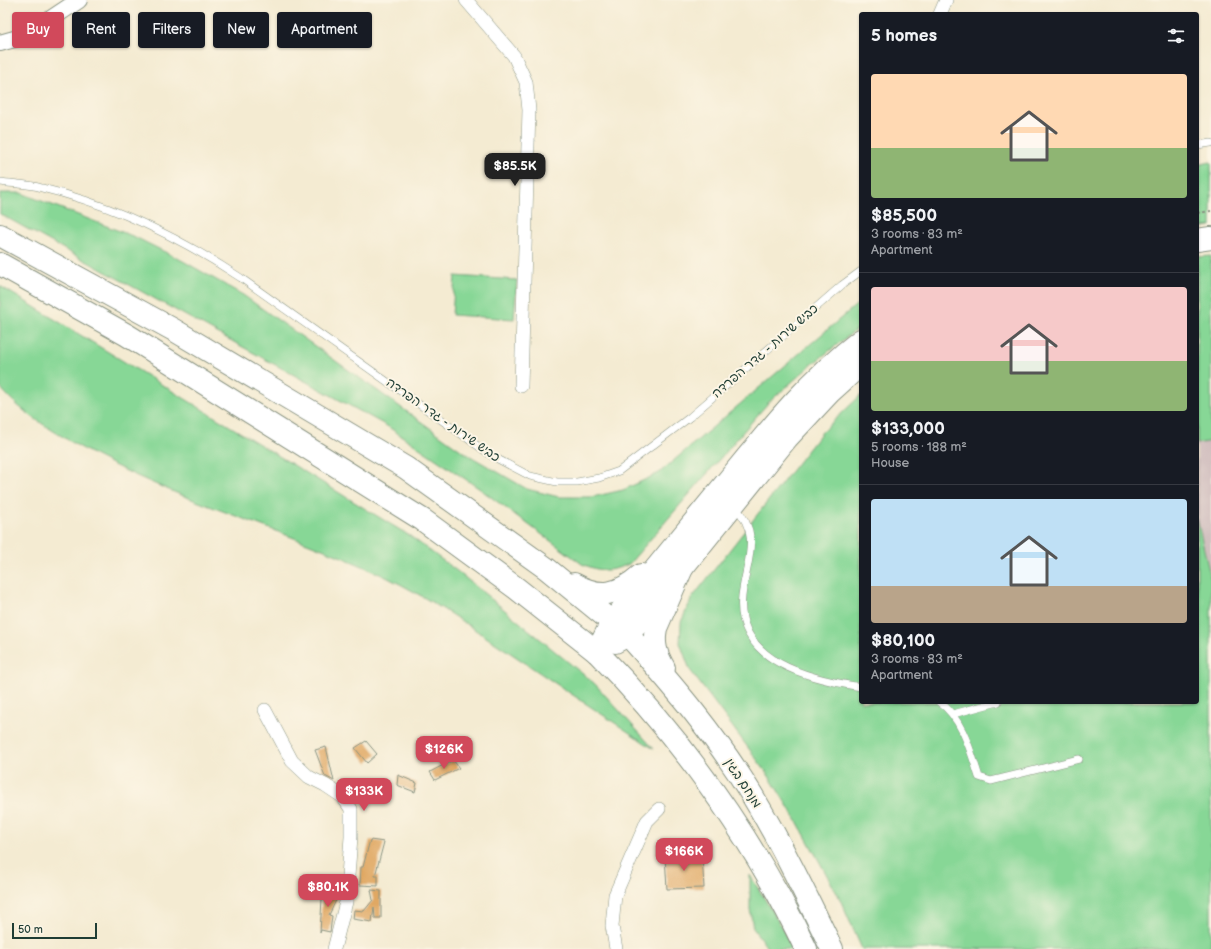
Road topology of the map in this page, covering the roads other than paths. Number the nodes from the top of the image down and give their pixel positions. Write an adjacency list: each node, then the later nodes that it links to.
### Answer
1 (79, 0): 5 (street)
2 (466, 0): 16 (street)
3 (946, 0): 4 (street)
4 (941, 12)
5 (0, 43)
6 (1211, 143): 7 (lane)
7 (1199, 145)
8 (0, 182): 13 (lane, כביש שירות - גדר הפרדה)
9 (0, 235): 20 (highway)
10 (1211, 238): 11 (highway)
11 (1199, 240)
12 (0, 264): 22 (highway)
13 (859, 272)
14 (859, 342): 18 (highway)
15 (859, 366): 17 (highway)
16 (521, 386)
17 (733, 505): 19 (highway); 24 (lane)
18 (674, 546): 20 (highway); 21 (highway)
19 (683, 566): 21 (highway); 23 (highway)
20 (546, 568): 21 (highway, מנחם בגין)
21 (620, 628): 22 (highway); 23 (highway, מנחם בגין)
22 (597, 652): 33 (highway)
23 (674, 687): 34 (highway, מנחם בגין)
24 (859, 687)
25 (941, 704): 28 (lane)
26 (990, 704): 28 (lane)
27 (265, 710): 31 (street)
28 (953, 714): 29 (lane)
29 (1079, 759)
30 (659, 809): 32 (street)
31 (334, 949)
32 (616, 949)
33 (806, 949)
34 (832, 949)

